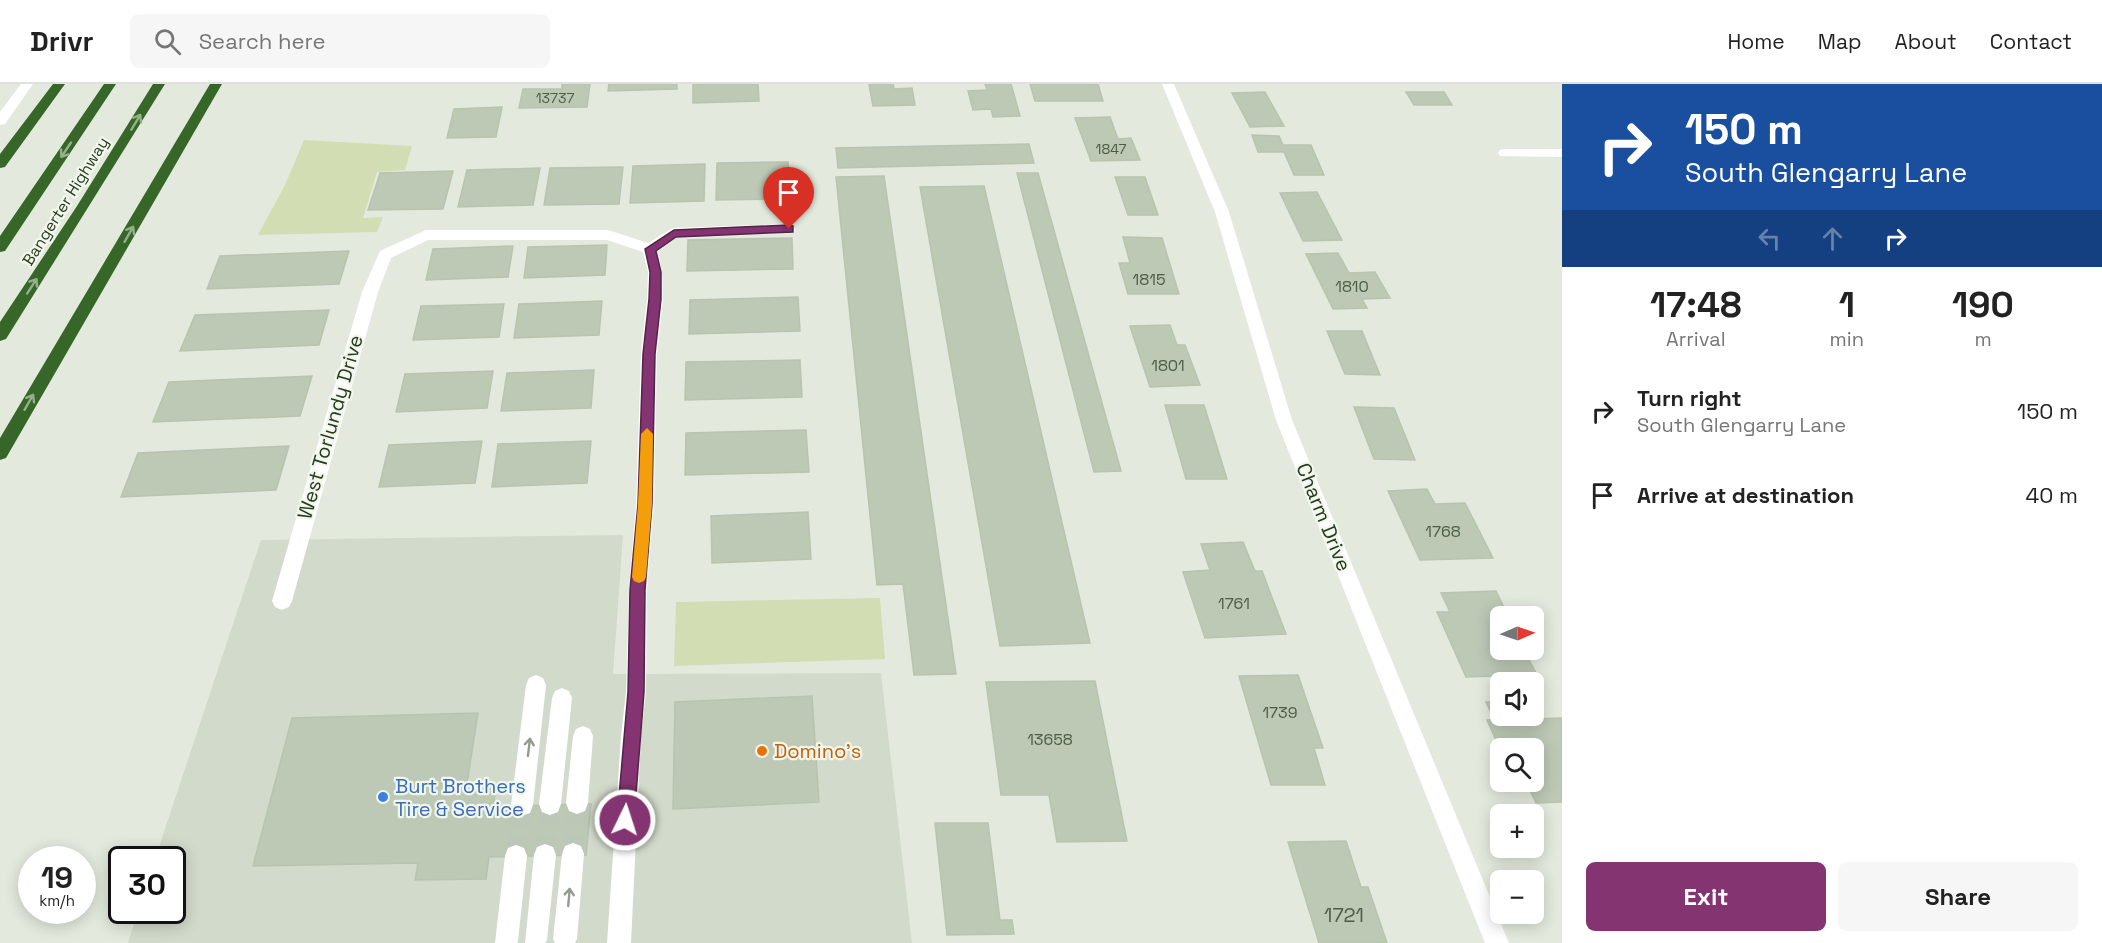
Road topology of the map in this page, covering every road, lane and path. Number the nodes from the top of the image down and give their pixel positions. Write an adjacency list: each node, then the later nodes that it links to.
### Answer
1 (27, 84): 7 (street)
2 (59, 84): 10 (highway)
3 (110, 84): 12 (highway, Bangerter Highway, one-way to 12)
4 (159, 84): 14 (highway, Bangerter Highway, one-way to 4)
5 (216, 84): 15 (highway, one-way to 5)
6 (1168, 84): 30 (street, Charm Drive)
7 (0, 121)
8 (1505, 153): 9 (street)
9 (1562, 153)
10 (0, 164)
11 (789, 229): 13 (street)
12 (0, 247)
13 (650, 249): 16 (street, West Torlundy Drive); 29 (street)
14 (0, 335)
15 (0, 453)
16 (282, 601)
17 (536, 685): 22 (street, one-way to 17)
18 (562, 698): 21 (street)
19 (583, 736): 20 (street)
20 (577, 803)
21 (550, 804)
22 (522, 805)
23 (573, 854): 26 (street, one-way to 23)
24 (545, 855): 27 (street)
25 (516, 856): 28 (street)
26 (565, 939)
27 (535, 940)
28 (506, 941)
29 (619, 943)
30 (1497, 943)

